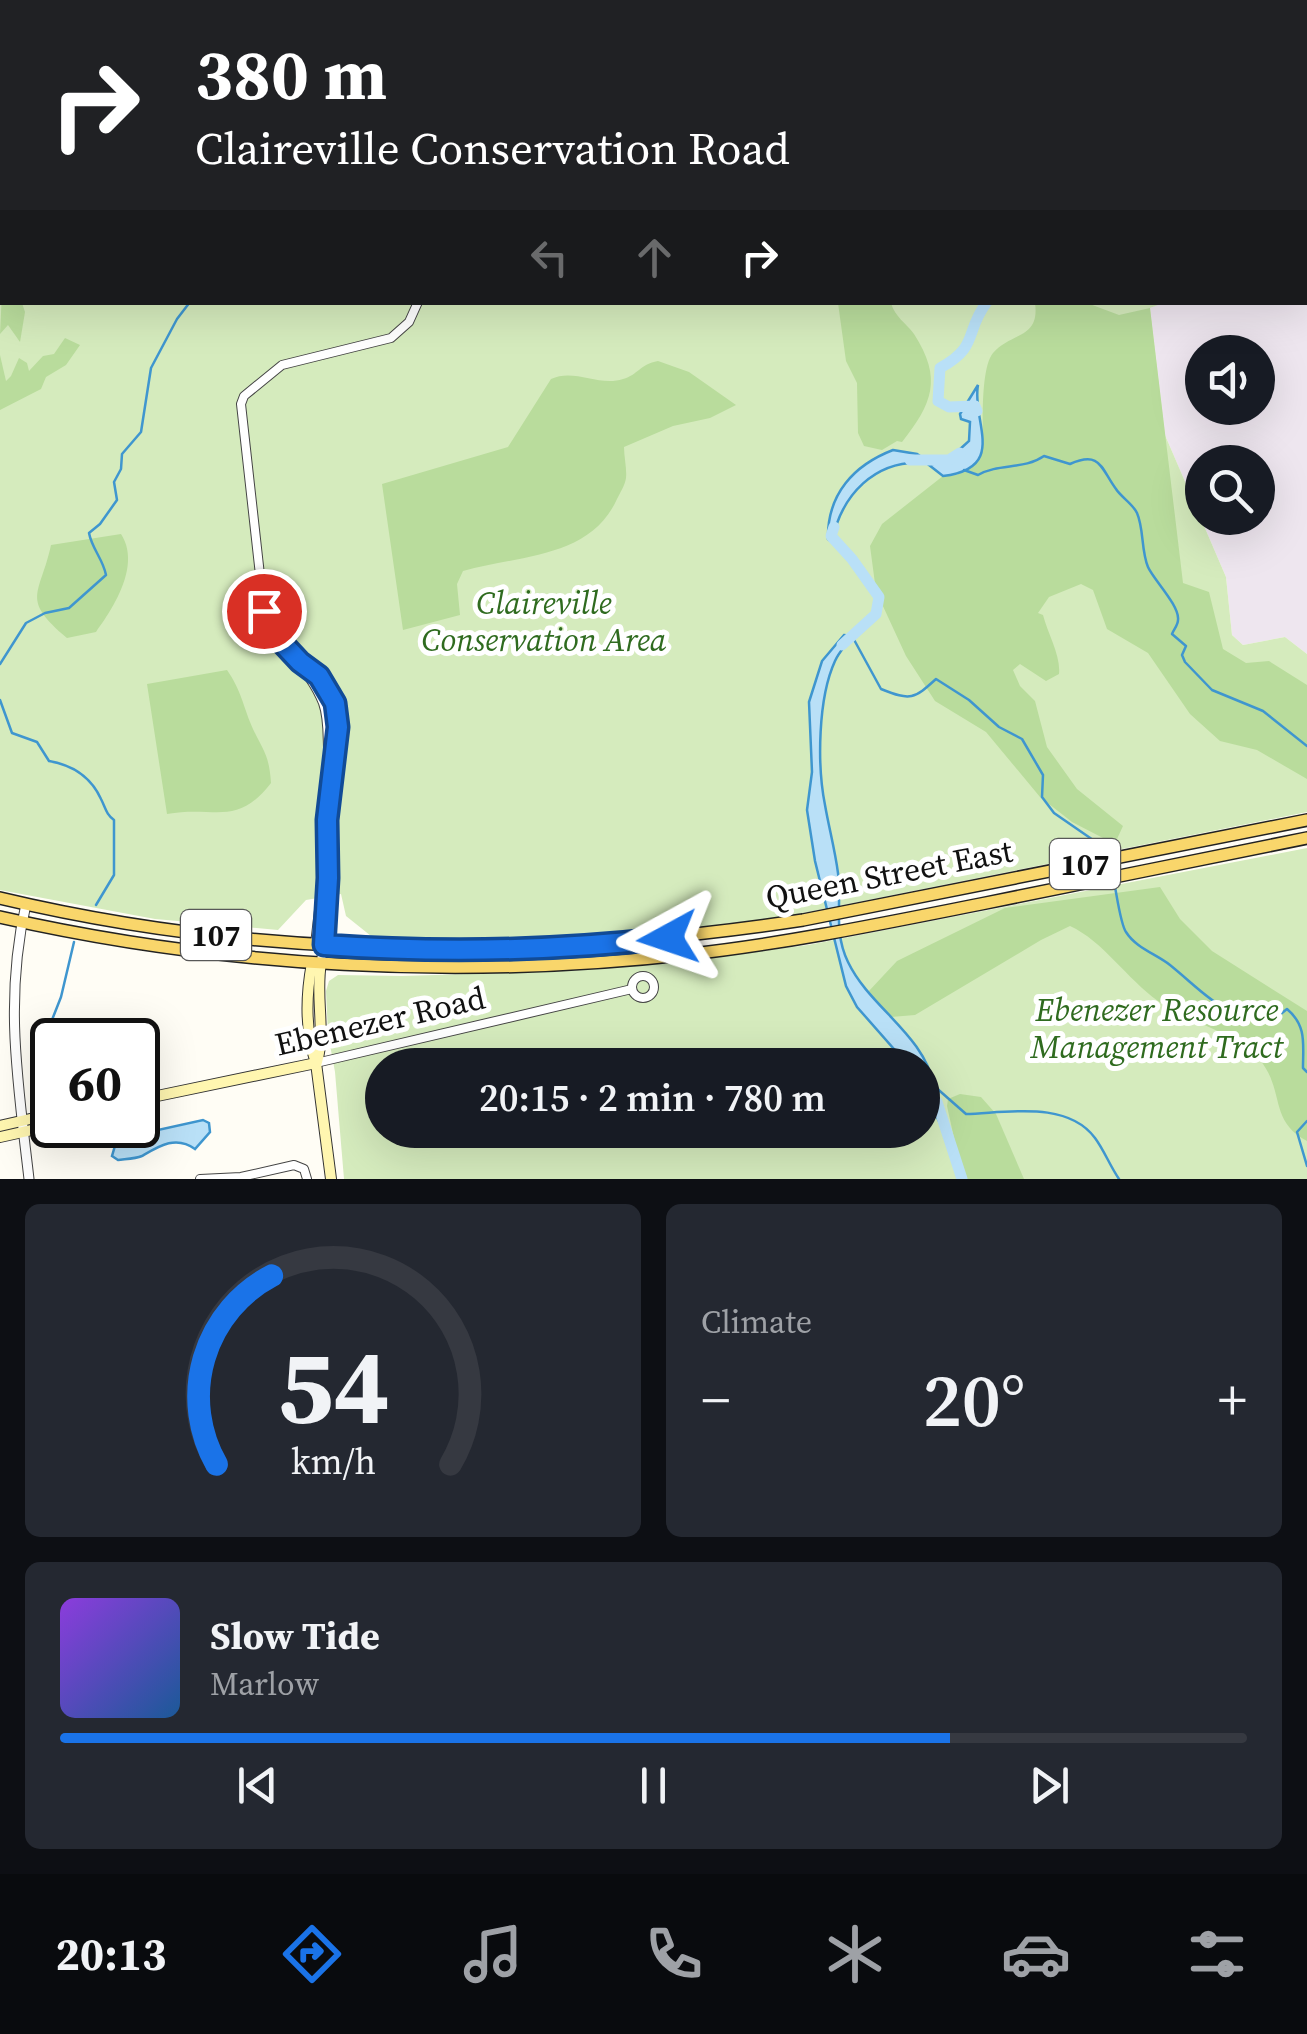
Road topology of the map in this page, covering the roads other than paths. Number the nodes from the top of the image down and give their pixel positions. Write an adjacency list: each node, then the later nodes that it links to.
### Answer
1 (417, 305): 8 (street)
2 (1307, 820): 8 (main road, Queen Street East / 107)
3 (1307, 838): 9 (main road, Queen Street East / 107)
4 (0, 898): 5 (main road, Queen Street East / 107)
5 (26, 904): 7 (street); 8 (main road, Queen Street East / 107)
6 (0, 917): 7 (main road)
7 (22, 921): 9 (main road, Queen Street East / 107); 15 (street)
8 (319, 944): 9 (street)
9 (316, 963): 11 (main road)
10 (632, 990): 11 (street, Ebenezer Road)
11 (316, 1063): 12 (main road, Ebenezer Road); 22 (main road)
12 (160, 1095)
13 (30, 1123): 15 (main road)
14 (0, 1126): 15 (main road)
15 (23, 1126): 16 (main road); 17 (main road); 19 (street)
16 (30, 1126)
17 (0, 1137)
18 (241, 1178): 20 (street); 21 (street)
19 (29, 1179)
20 (200, 1179)
21 (307, 1179)
22 (331, 1179)

